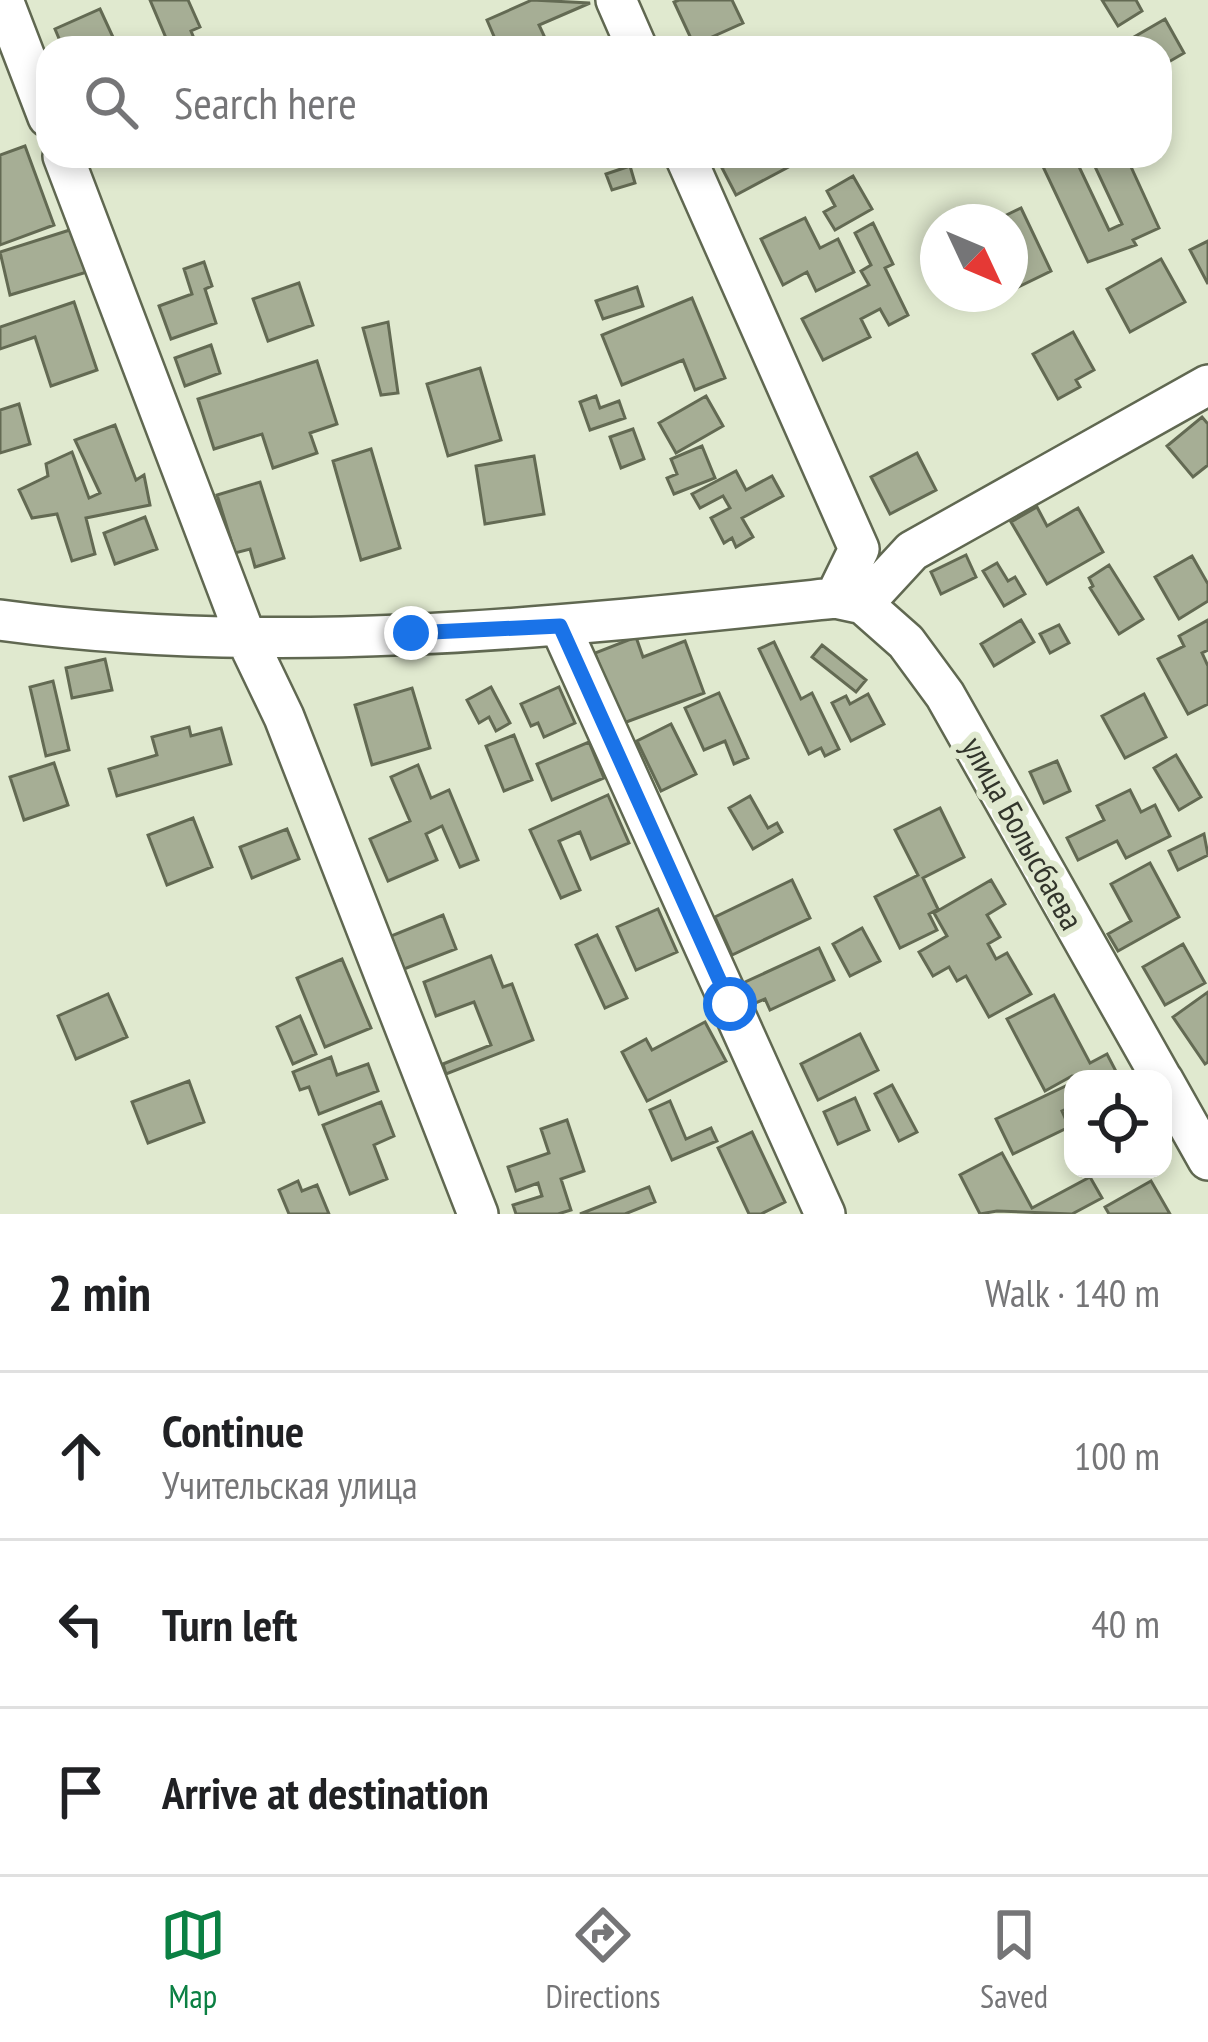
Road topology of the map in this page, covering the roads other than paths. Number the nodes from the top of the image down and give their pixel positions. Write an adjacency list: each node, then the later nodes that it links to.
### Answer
1 (3, 0): 4 (street)
2 (616, 0): 3 (street)
3 (632, 36)
4 (36, 86)
5 (68, 168): 11 (street)
6 (690, 168): 8 (street)
7 (1208, 385): 8 (street)
8 (849, 601): 10 (street); 12 (street, улица Болысбаева)
9 (0, 620): 11 (street)
10 (560, 626): 11 (street); 16 (street)
11 (247, 640): 15 (street)
12 (1157, 1070)
13 (1172, 1096): 14 (street, улица Болысбаева)
14 (1208, 1160)
15 (478, 1214)
16 (825, 1214)

